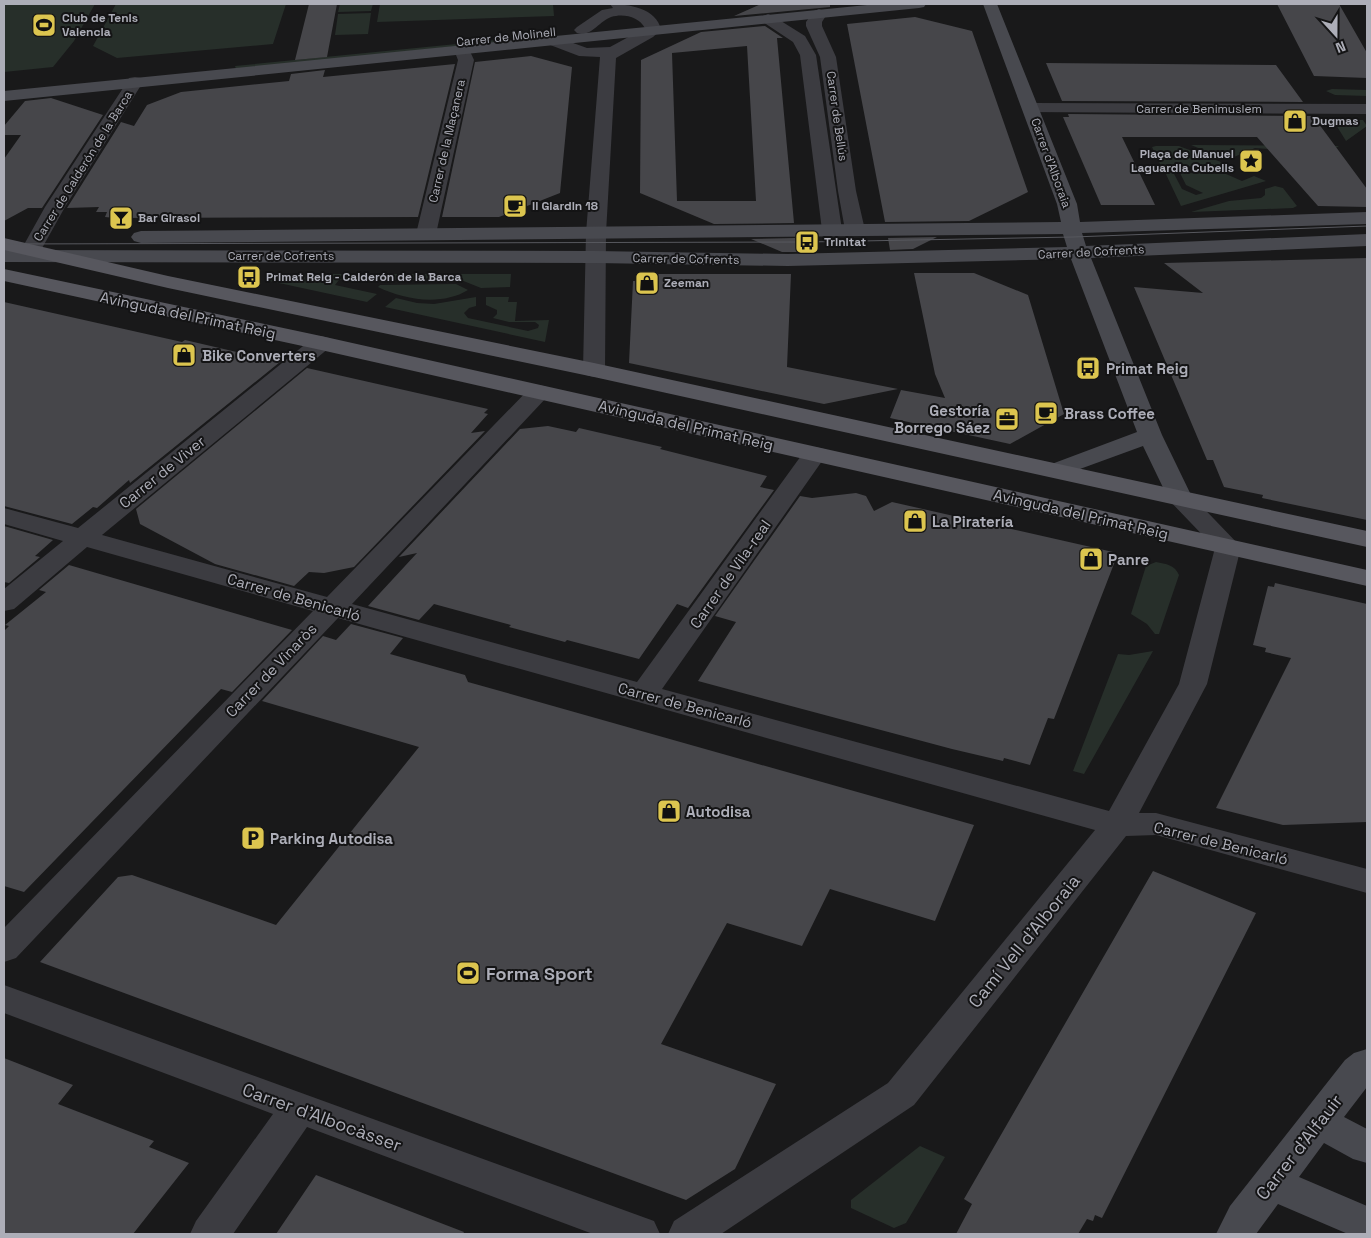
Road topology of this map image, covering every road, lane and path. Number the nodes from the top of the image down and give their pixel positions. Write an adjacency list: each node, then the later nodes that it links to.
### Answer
1 (617, 4): 5 (street)
2 (841, 4): 8 (street, Carrer de Molinell)
3 (919, 4): 6 (street, Carrer de Molinell)
4 (990, 4): 20 (street, Carrer d'Alboraia)
5 (632, 11): 8 (street); 9 (street)
6 (820, 14): 7 (street, Carrer de Molinell); 11 (street, Carrer de Bellús)
7 (768, 19): 8 (street, Carrer de Molinell); 12 (street)
8 (652, 27): 9 (street, Carrer de Molinell); 10 (street, Carrer de Molinell); 14 (street)
9 (582, 30): 15 (street, Carrer de Molinell)
10 (551, 40): 13 (street, Carrer de Molinell); 14 (street, Carrer de Molinell)
11 (823, 42): 12 (street); 23 (street, Carrer de Bellús)
12 (802, 43): 22 (street, Carrer de Bellús)
13 (462, 50): 15 (street, Carrer de Molinell); 29 (street, Carrer de la Maçanera)
14 (613, 52): 28 (street)
15 (172, 75): 16 (street, Carrer de Molinell); 17 (street, Carrer de Molinell)
16 (98, 82): 17 (street, Carrer de Molinell); 18 (street, Carrer de Molinell); 19 (street, Carrer de Molinell)
17 (135, 82): 34 (street, Carrer de Calderón de la Barca)
18 (4, 88)
19 (4, 96)
20 (1031, 108): 21 (street, Carrer de Benimuslem); 25 (street, Carrer d'Alboraia)
21 (1367, 110)
22 (826, 190): 23 (street); 26 (street, Carrer de Bellús)
23 (847, 191): 27 (street, Carrer de Bellús)
24 (1367, 218): 25 (street, Carrer de Cofrents)
25 (1070, 228): 27 (street, Carrer de Cofrents); 36 (street, Carrer d'Alboraia)
26 (832, 230): 27 (street, Carrer de Cofrents); 28 (street, Carrer de Cofrents)
27 (855, 230)
28 (596, 233): 29 (street, Carrer de Cofrents); 38 (street)
29 (426, 234): 30 (street, Carrer de Cofrents)
30 (123, 237)
31 (4, 238): 34 (street)
32 (1367, 240): 36 (street, Carrer de Cofrents)
33 (4, 244): 34 (main road, Avinguda del Primat Reig)
34 (34, 244): 35 (main road, Avinguda del Primat Reig)
35 (60, 246): 37 (street, Carrer de Cofrents); 38 (street, Carrer de Cofrents); 41 (main road, Avinguda del Primat Reig)
36 (1079, 252): 38 (street, Carrer de Cofrents); 43 (street, Carrer d'Alboraia)
37 (4, 256)
38 (595, 257): 41 (street)
39 (4, 275): 40 (main road, Avinguda del Primat Reig)
40 (321, 343): 42 (main road, Avinguda del Primat Reig); 48 (street, Carrer de Viver)
41 (594, 370): 45 (main road, Avinguda del Primat Reig)
42 (539, 392): 44 (main road, Avinguda del Primat Reig); 53 (street, Carrer de Vinaròs)
43 (1150, 435): 45 (street); 46 (street, Carrer d'Alboraia)
44 (815, 454): 50 (main road, Avinguda del Primat Reig); 54 (street, Carrer de Vila-real)
45 (1058, 470): 46 (main road, Avinguda del Primat Reig)
46 (1179, 497): 49 (main road, Avinguda del Primat Reig); 50 (street)
47 (4, 516): 48 (street, Carrer de Benicarló)
48 (82, 538): 52 (street, Carrer de Viver); 53 (street, Carrer de Benicarló)
49 (1367, 539)
50 (1228, 547): 51 (main road, Avinguda del Primat Reig); 55 (street, Camí Vell d'Alboraia)
51 (1367, 578)
52 (4, 603)
53 (332, 607): 54 (street, Carrer de Benicarló); 57 (street, Carrer de Vinaròs)
54 (644, 693): 55 (street, Carrer de Benicarló)
55 (1118, 825): 56 (street, Carrer de Benicarló); 67 (street, Camí Vell d'Alboraia)
56 (1367, 881)
57 (4, 949)
58 (4, 999): 60 (street, Carrer d'Albocàsser)
59 (1367, 1064): 61 (street, Carrer d'Alfauir)
60 (299, 1108): 65 (street); 66 (street, Carrer d'Albocàsser)
61 (1319, 1122): 62 (street); 63 (street, Carrer d'Alfauir)
62 (1367, 1146)
63 (1272, 1183): 64 (street); 68 (street, Carrer d'Alfauir)
64 (1367, 1224)
65 (210, 1234)
66 (640, 1234)
67 (688, 1234)
68 (1236, 1234)

